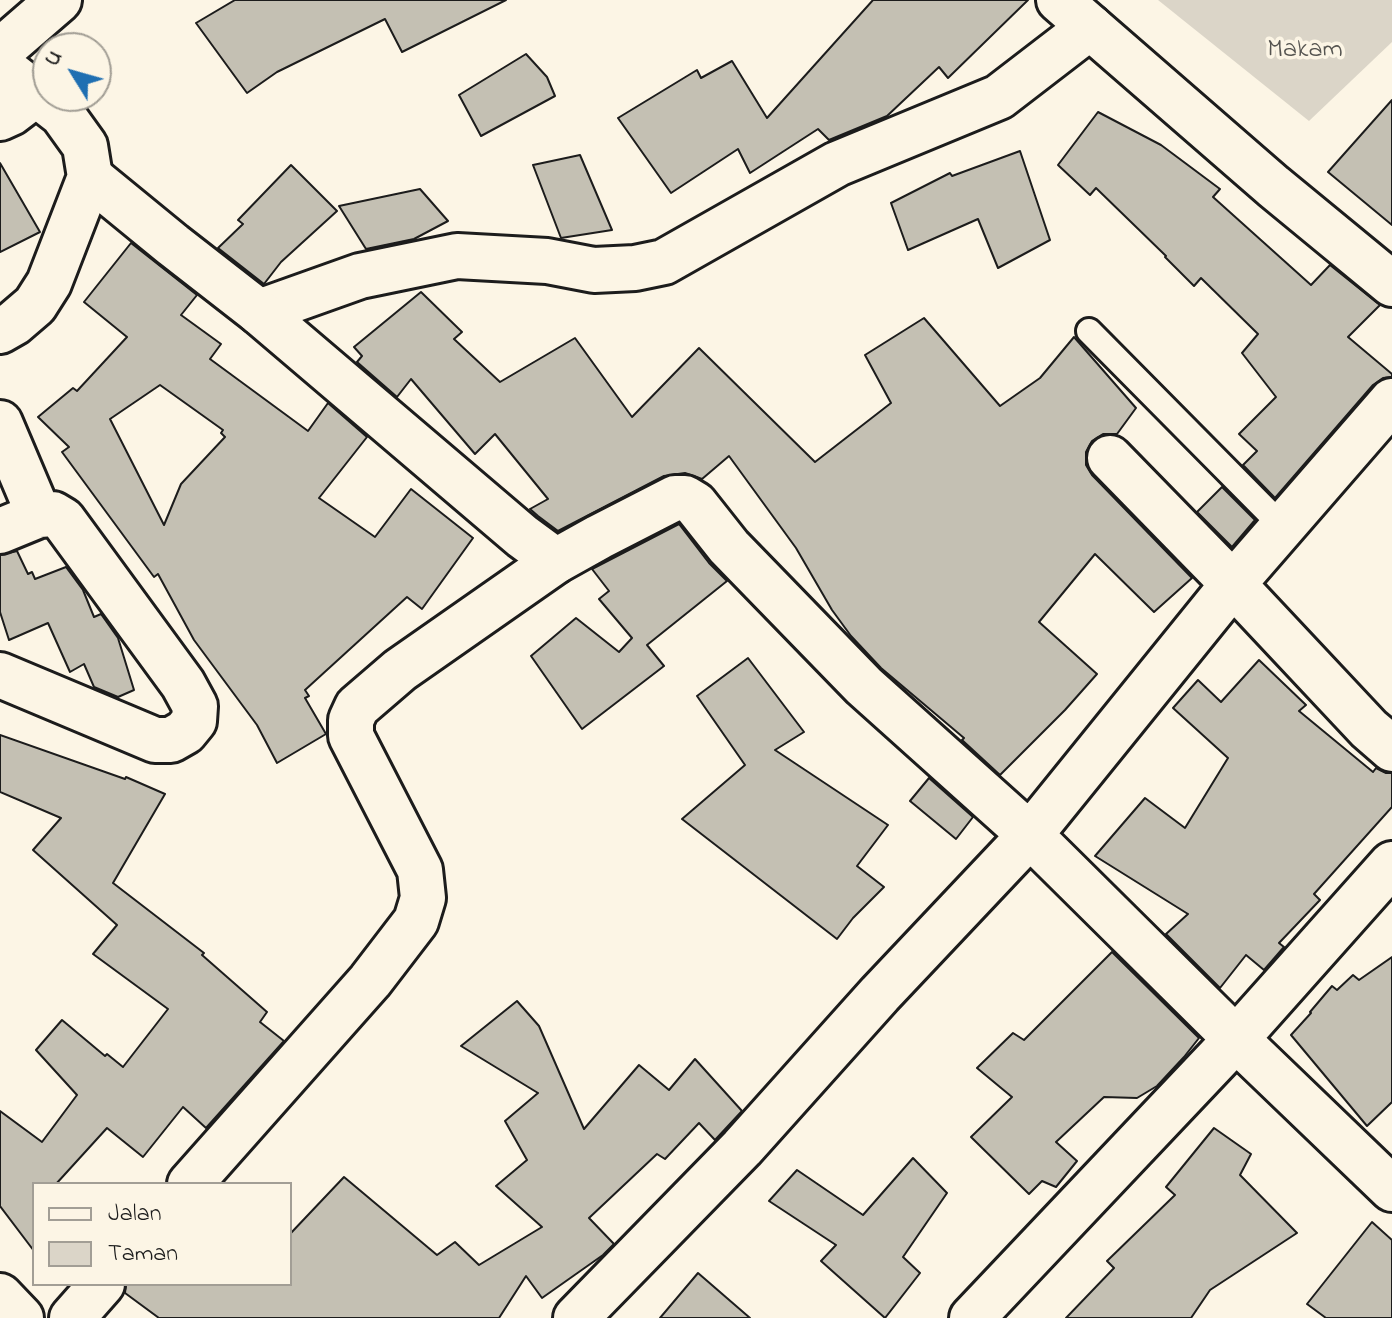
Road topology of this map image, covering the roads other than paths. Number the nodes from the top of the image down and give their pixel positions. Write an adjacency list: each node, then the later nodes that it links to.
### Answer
1 (59, 0): 3 (street)
2 (1074, 13): 10 (street); 11 (street)
3 (0, 51)
4 (0, 66): 5 (street)
5 (32, 91)
6 (32, 97): 8 (street)
7 (59, 112): 9 (street)
8 (0, 118)
9 (90, 177): 11 (street); 12 (street)
10 (1392, 284)
11 (259, 312): 19 (street)
12 (0, 331)
13 (1089, 331): 18 (lane)
14 (1392, 401): 18 (street)
15 (0, 423): 17 (street)
16 (1110, 458): 20 (street)
17 (20, 523): 21 (street)
18 (1283, 527): 20 (street)
19 (556, 561): 23 (street); 26 (street)
20 (1233, 584): 22 (street); 23 (street)
21 (0, 675)
22 (1392, 749)
23 (1030, 835): 25 (street); 32 (street)
24 (1392, 864): 25 (street)
25 (1236, 1039): 27 (street); 33 (street)
26 (192, 1182)
27 (1392, 1189)
28 (100, 1286): 31 (street)
29 (0, 1296): 30 (street)
30 (21, 1318)
31 (72, 1318)
32 (576, 1318)
33 (972, 1318)

